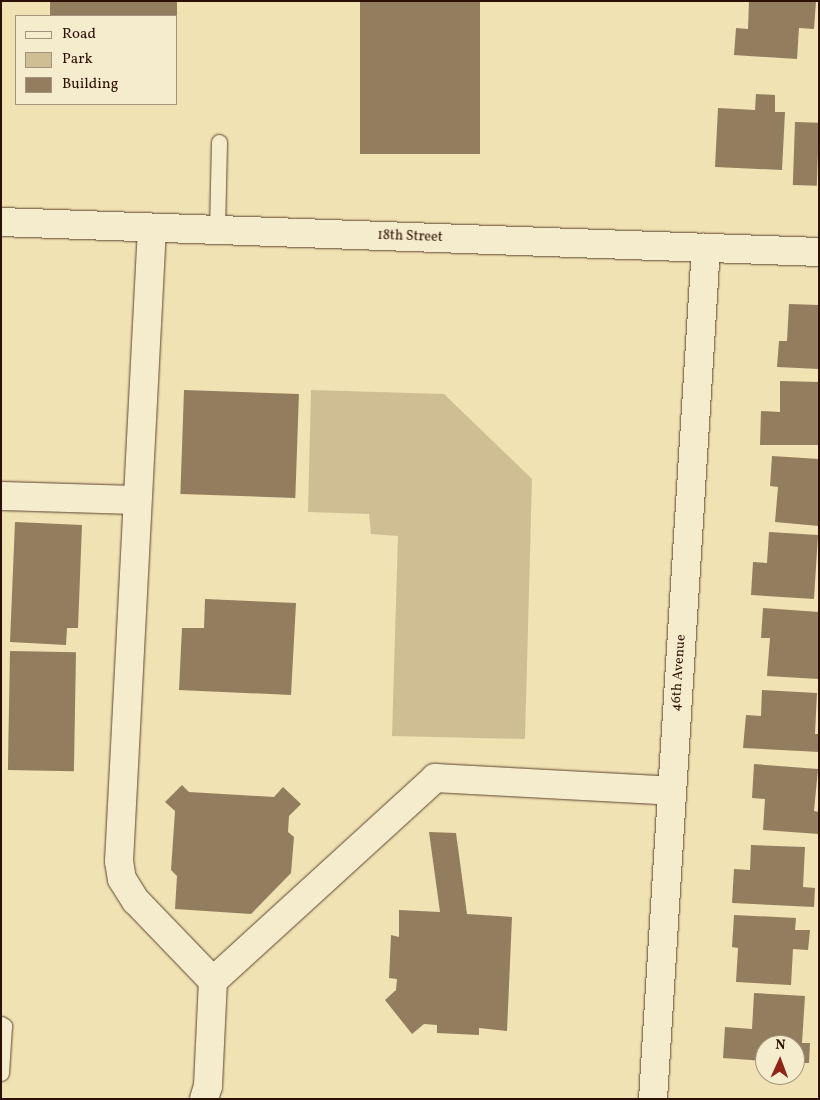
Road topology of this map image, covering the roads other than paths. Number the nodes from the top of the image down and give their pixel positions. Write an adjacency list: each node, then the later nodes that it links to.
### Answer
1 (219, 142): 4 (lane)
2 (1, 222): 3 (street, 18th Street)
3 (152, 228): 4 (street, 18th Street); 8 (street)
4 (216, 230): 5 (street, 18th Street)
5 (706, 248): 6 (street, 18th Street); 9 (street, 46th Avenue)
6 (819, 252)
7 (1, 496): 8 (street)
8 (137, 500): 10 (street)
9 (672, 791): 10 (street); 14 (street, 46th Avenue)
10 (213, 981): 13 (street)
11 (1, 1024): 12 (lane)
12 (1, 1072)
13 (208, 1094)
14 (653, 1099)

